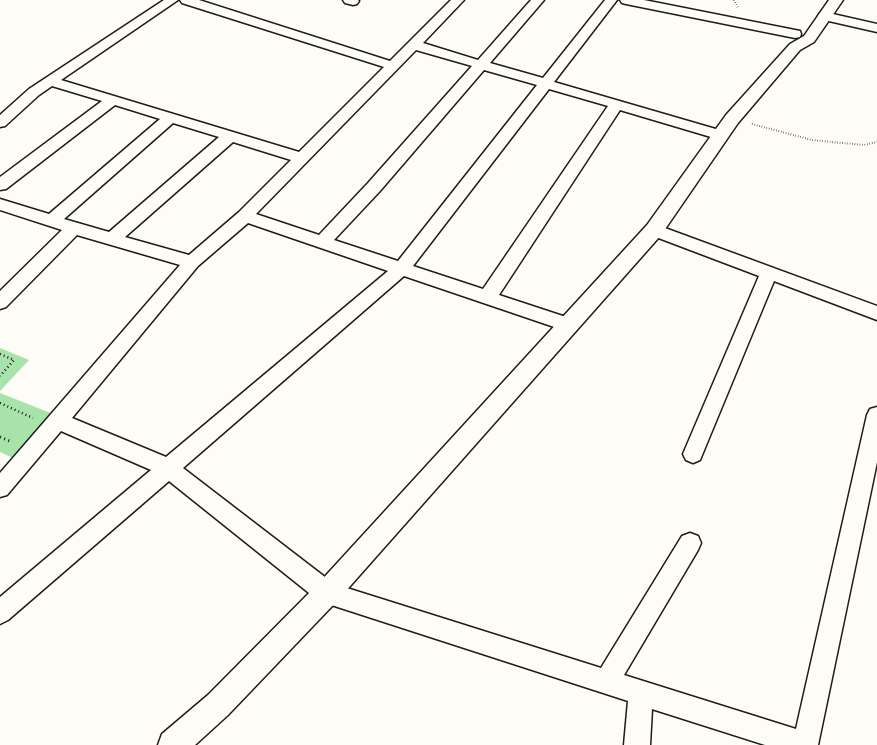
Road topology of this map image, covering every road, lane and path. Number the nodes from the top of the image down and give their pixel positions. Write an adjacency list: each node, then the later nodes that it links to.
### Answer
1 (172, 0): 14 (street)
2 (186, 0): 13 (street)
3 (458, 0): 11 (street)
4 (538, 0): 12 (street)
5 (611, 0): 15 (street)
6 (626, 0): 10 (street)
7 (836, 0): 8 (main road)
8 (824, 16): 9 (street); 10 (main road)
9 (877, 28)
10 (797, 35): 20 (main road)
11 (414, 45): 12 (street); 13 (street)
12 (482, 65): 15 (street); 31 (street)
13 (393, 66): 23 (street)
14 (51, 81): 16 (street); 19 (street)
15 (546, 83): 17 (street); 33 (street)
16 (113, 100): 18 (street); 24 (street)
17 (617, 104): 20 (street); 35 (street)
18 (170, 118): 21 (street); 27 (street)
19 (0, 122)
20 (726, 127): 22 (path); 29 (main road)
21 (230, 136): 23 (street); 30 (street)
22 (877, 142)
23 (302, 158): 26 (street)
24 (0, 185)
25 (0, 204): 27 (street)
26 (245, 216): 31 (street); 32 (street)
27 (51, 221): 28 (street)
28 (74, 228): 30 (street); 36 (street)
29 (654, 230): 34 (street); 38 (main road)
30 (112, 239): 32 (street)
31 (322, 242): 33 (street)
32 (192, 262): 44 (street)
33 (402, 269): 35 (street); 48 (street)
34 (769, 273): 37 (street); 47 (street)
35 (487, 298): 38 (street)
36 (0, 302)
37 (877, 313)
38 (569, 325): 51 (main road)
39 (0, 354): 40 (path)
40 (0, 376)
41 (0, 403): 43 (path)
42 (877, 415): 57 (street)
43 (36, 420)
44 (58, 420): 48 (street); 49 (street)
45 (0, 437): 46 (path)
46 (17, 444)
47 (692, 454)
48 (168, 468): 51 (street); 52 (street)
49 (0, 488)
50 (690, 543): 53 (street)
51 (327, 593): 53 (street); 55 (main road)
52 (0, 612)
53 (607, 681): 54 (street)
54 (641, 692): 56 (street); 57 (street)
55 (173, 745)
56 (637, 745)
57 (805, 745)

